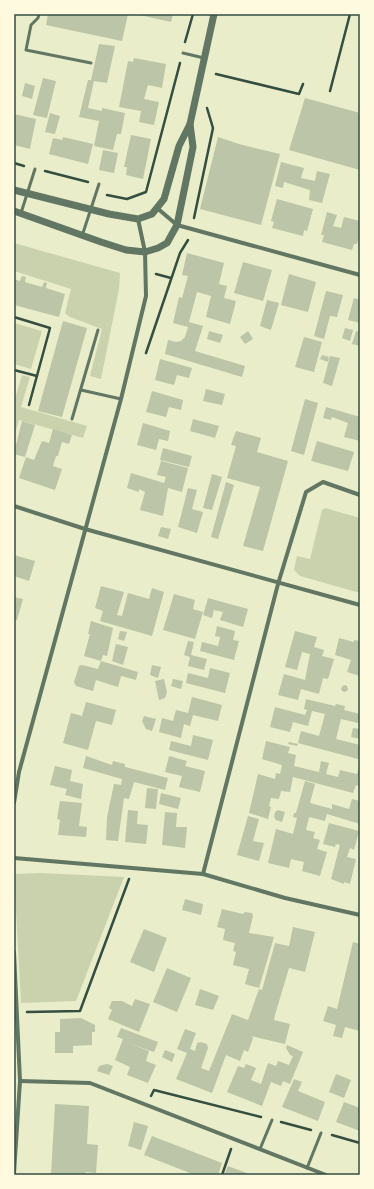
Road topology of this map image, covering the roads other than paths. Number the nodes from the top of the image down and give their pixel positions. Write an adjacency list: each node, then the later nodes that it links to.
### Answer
1 (39, 14): 5 (lane)
2 (214, 14): 4 (street)
3 (183, 53): 4 (lane)
4 (204, 58): 6 (street)
5 (91, 63)
6 (190, 124): 11 (street); 15 (street)
7 (35, 168): 10 (lane)
8 (98, 184): 12 (lane)
9 (14, 190): 10 (street)
10 (28, 194): 12 (street); 13 (lane)
11 (158, 208): 14 (street); 15 (street)
12 (91, 210): 14 (street); 16 (lane)
13 (17, 212): 16 (street)
14 (138, 219): 17 (street)
15 (177, 225): 17 (street); 18 (street)
16 (82, 236): 17 (street)
17 (146, 252): 21 (street)
18 (360, 276)
19 (98, 330): 20 (lane)
20 (81, 390): 21 (lane); 22 (lane)
21 (121, 399): 25 (street)
22 (72, 419)
23 (360, 495): 26 (street)
24 (14, 506): 25 (street)
25 (85, 529): 26 (street); 28 (street)
26 (278, 584): 27 (street); 30 (street)
27 (360, 605)
28 (14, 804)
29 (14, 858): 30 (street)
30 (203, 874): 31 (street)
31 (360, 915)
32 (14, 952): 33 (street)
33 (20, 1081): 34 (street); 37 (street)
34 (16, 1110): 39 (street)
35 (272, 1120): 37 (lane)
36 (321, 1133): 38 (lane)
37 (260, 1149): 38 (street)
38 (307, 1168): 40 (street)
39 (14, 1173)
40 (326, 1175)

